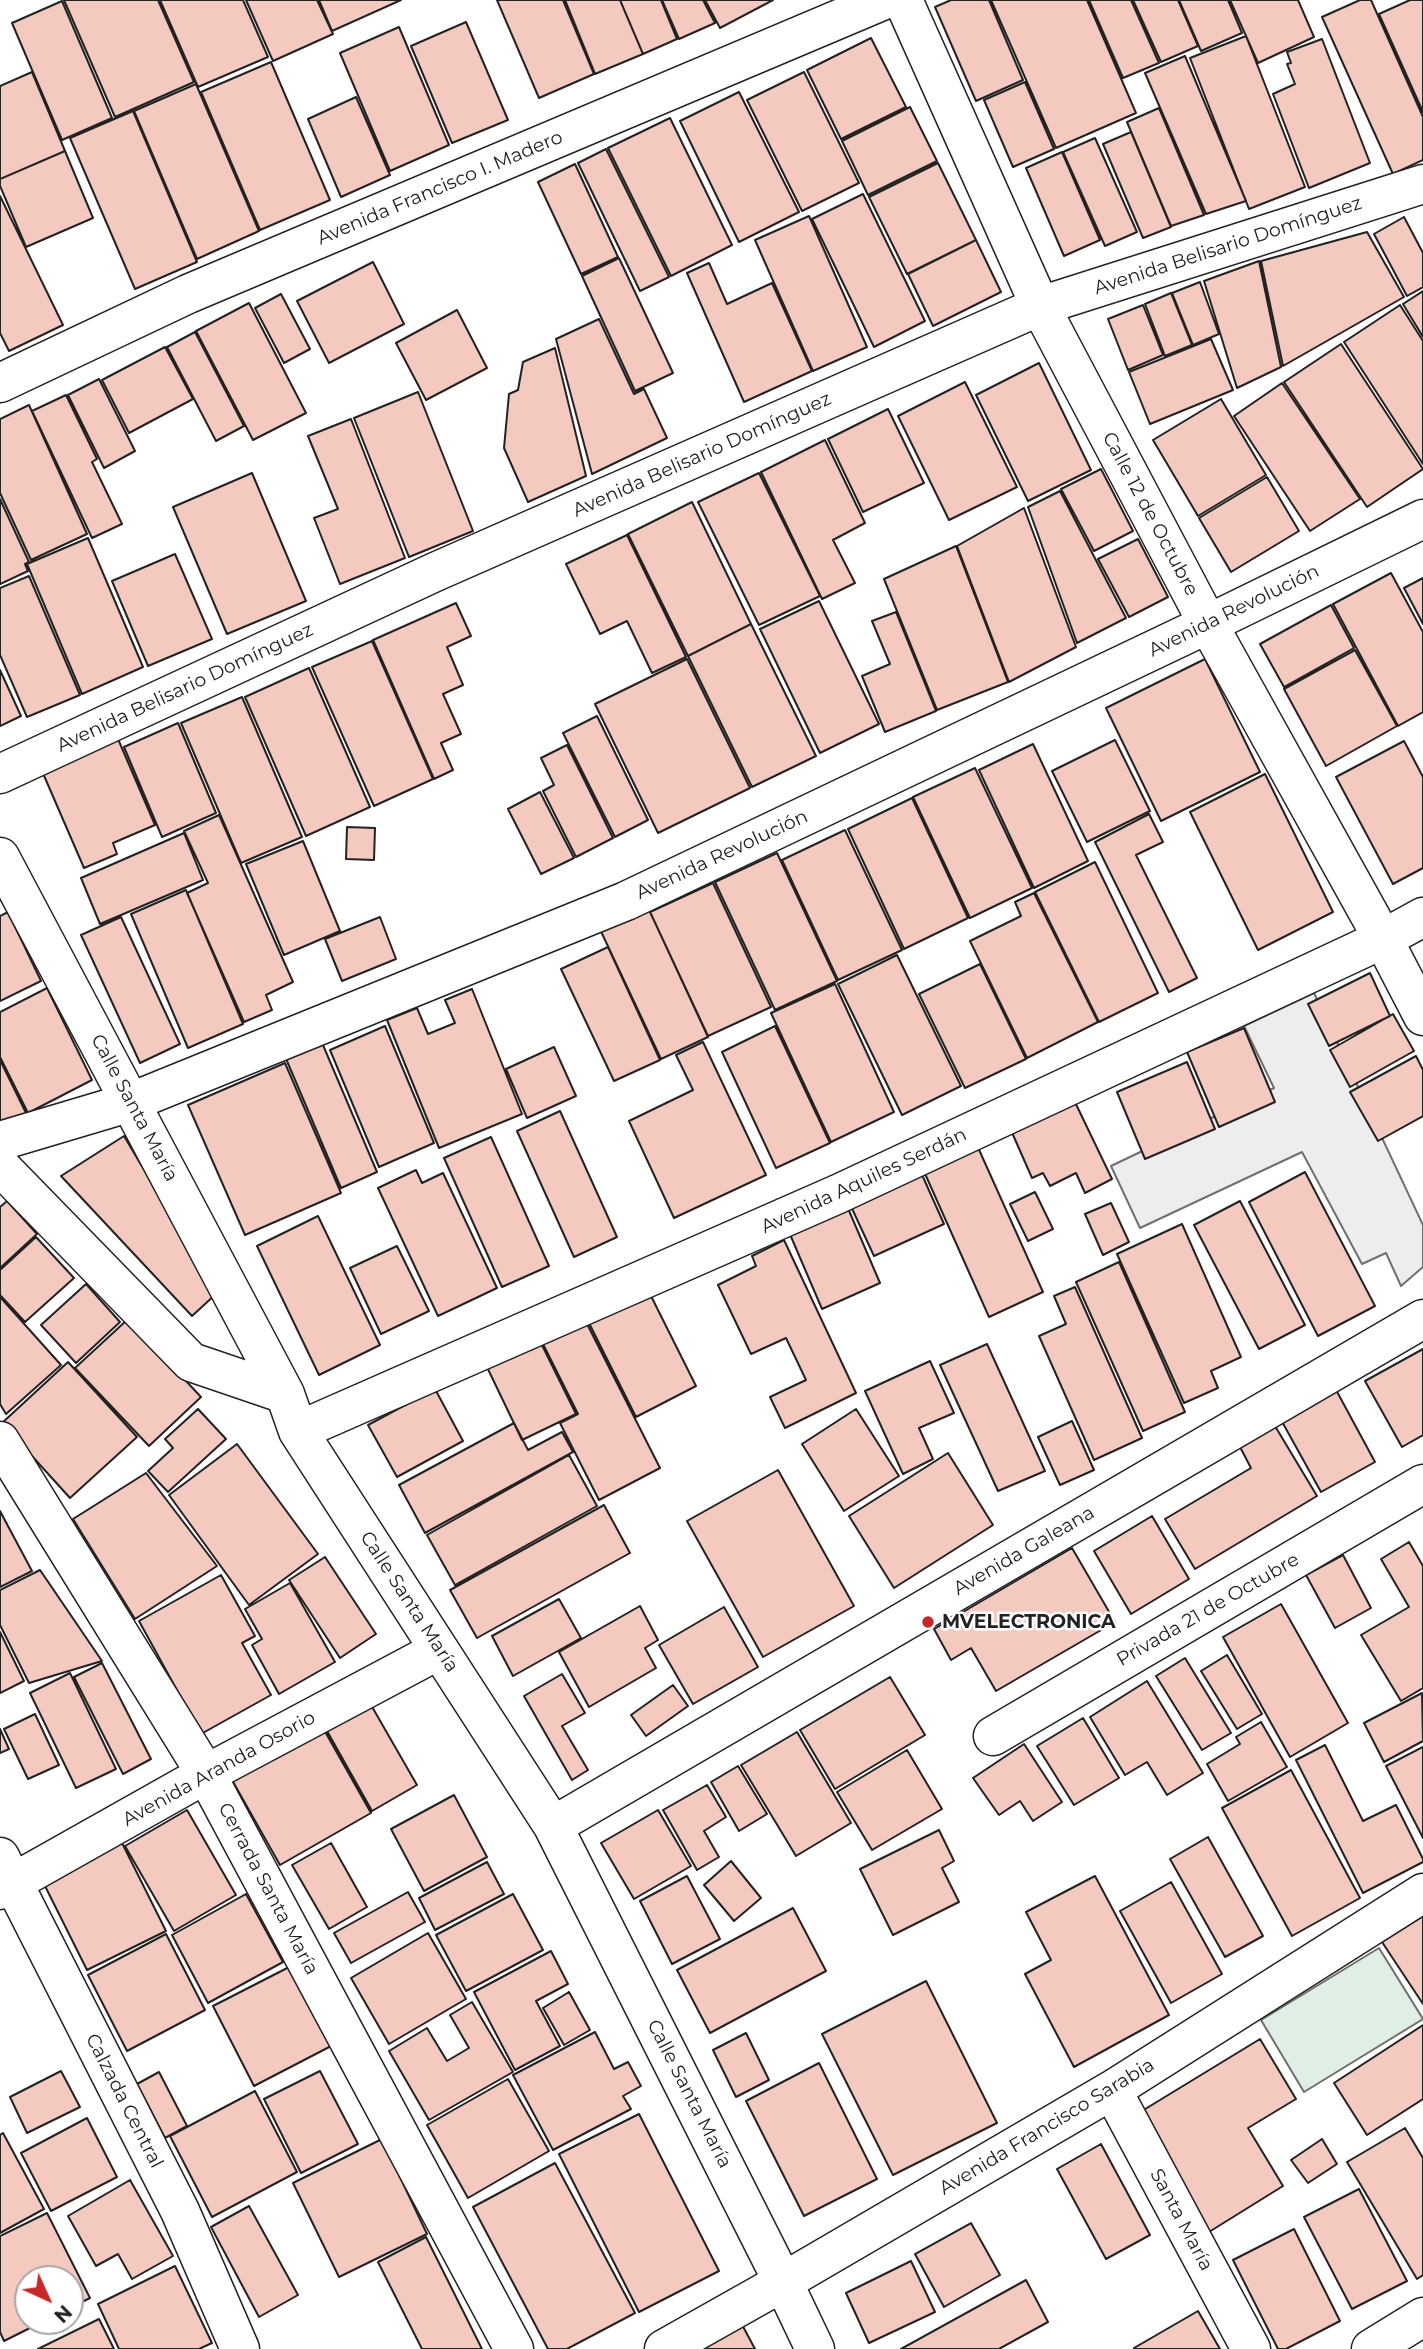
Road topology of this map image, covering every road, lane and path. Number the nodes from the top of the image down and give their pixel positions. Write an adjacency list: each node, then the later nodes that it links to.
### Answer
1 (884, 0): 5 (street, Avenida Francisco I. Madero)
2 (902, 0): 4 (street, Calle 12 de Octubre)
3 (1423, 184): 4 (street, Avenida Belisario Domínguez)
4 (1040, 306): 7 (street, Calle 12 de Octubre); 8 (street, Avenida Belisario Domínguez)
5 (0, 383)
6 (1423, 519): 7 (street, Avenida Revolución)
7 (1208, 624): 11 (street, Calle 12 de Octubre); 13 (street, Avenida Revolución)
8 (0, 774)
9 (0, 857): 13 (street, Calle Santa María)
10 (1423, 917): 11 (street, Avenida Aquiles Serdán)
11 (1383, 939): 12 (street, Calle 12 de Octubre); 18 (street, Avenida Aquiles Serdán)
12 (1423, 1016)
13 (131, 1102): 14 (street, Avenida Revolución); 17 (street, Calle Santa María)
14 (0, 1141)
15 (0, 1166): 17 (street)
16 (1423, 1319): 24 (street, Avenida Galeana)
17 (285, 1394): 18 (street, Calle Santa María)
18 (298, 1431): 21 (street, Calle Santa María)
19 (0, 1441): 23 (street, Cerrada Santa María)
20 (1423, 1484): 22 (street, Privada 21 de Octubre)
21 (439, 1650): 23 (street, Avenida Aranda Osorio); 24 (street, Calle Santa María)
22 (993, 1736)
23 (206, 1774): 25 (street, Avenida Aranda Osorio); 31 (street, Cerrada Santa María)
24 (553, 1826): 28 (street, Calle Santa María)
25 (4, 1877): 30 (street, Calzada Central)
26 (1423, 1894): 27 (street, Avenida Francisco Sarabia)
27 (1112, 2090): 28 (street, Avenida Francisco Sarabia); 34 (street, Santa María)
28 (783, 2282): 32 (street, Avenida Francisco Sarabia); 33 (street, Calle Santa María)
29 (1423, 2317): 35 (street)
30 (240, 2349)
31 (514, 2349)
32 (664, 2349)
33 (815, 2349)
34 (1251, 2349)
35 (1371, 2349)

